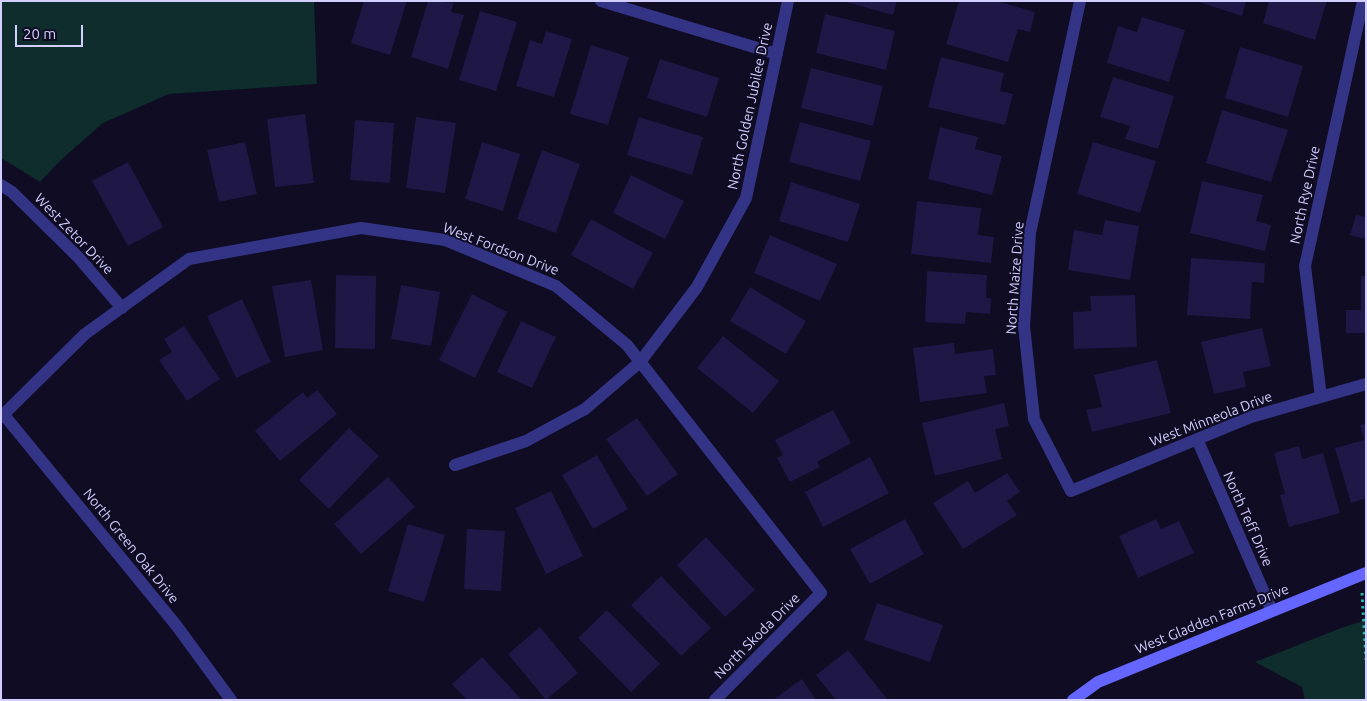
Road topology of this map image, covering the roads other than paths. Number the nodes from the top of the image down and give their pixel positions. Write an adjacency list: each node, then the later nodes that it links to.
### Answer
1 (601, 1): 5 (street)
2 (788, 1): 5 (street, North Golden Jubilee Drive)
3 (1080, 1): 14 (street, North Maize Drive)
4 (1363, 1): 10 (street, North Rye Drive)
5 (777, 54): 8 (street, North Golden Jubilee Drive)
6 (1, 185): 7 (street, West Zetor Drive)
7 (122, 308): 8 (street, West Fordson Drive); 11 (street, West Fordson Drive)
8 (640, 362): 13 (street, North Golden Jubilee Drive); 16 (street, West Fordson Drive)
9 (1366, 384): 10 (street, West Minneola Drive)
10 (1321, 397): 12 (street, West Minneola Drive)
11 (2, 416): 18 (street, North Green Oak Drive)
12 (1197, 439): 14 (street, West Minneola Drive); 17 (street, North Teff Drive)
13 (455, 465)
14 (1070, 491)
15 (1363, 574): 17 (street, West Gladden Farms Drive)
16 (821, 593): 19 (street, North Skoda Drive)
17 (1272, 611): 20 (street, West Gladden Farms Drive)
18 (231, 700)
19 (715, 700)
20 (1073, 700)

